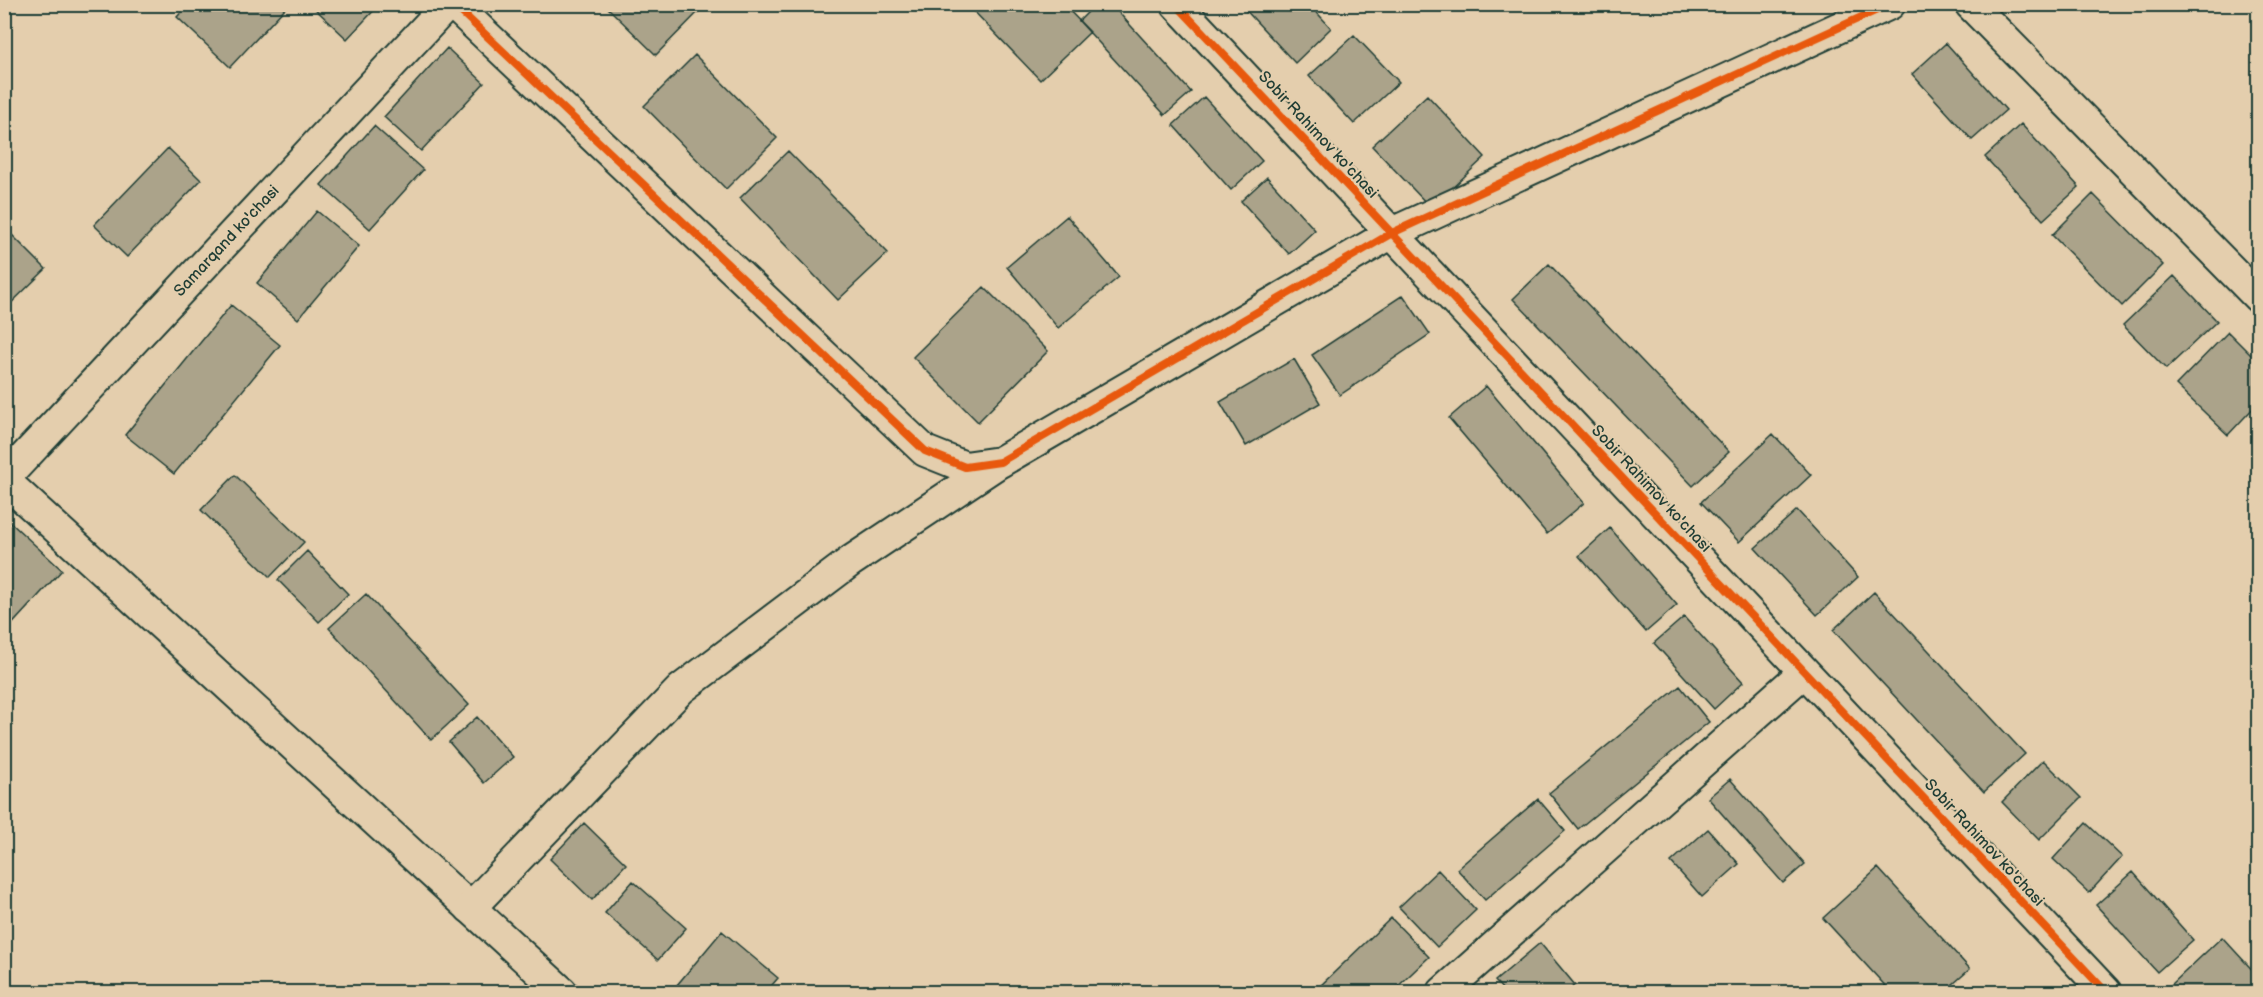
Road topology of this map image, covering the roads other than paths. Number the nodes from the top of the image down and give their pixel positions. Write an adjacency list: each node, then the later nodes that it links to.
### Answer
1 (451, 4): 7 (street); 8 (street, Samarqand ko'chasi)
2 (1176, 4): 5 (street, Sobir Rahimov ko'chasi)
3 (1890, 4): 5 (street)
4 (1970, 4): 6 (street)
5 (1392, 233): 7 (street); 9 (street, Sobir Rahimov ko'chasi)
6 (2259, 297)
7 (1000, 462): 10 (street)
8 (4, 479): 10 (street)
9 (1804, 672): 12 (street); 13 (street, Sobir Rahimov ko'chasi)
10 (470, 908): 11 (street)
11 (562, 993)
12 (1443, 993)
13 (2106, 993)

